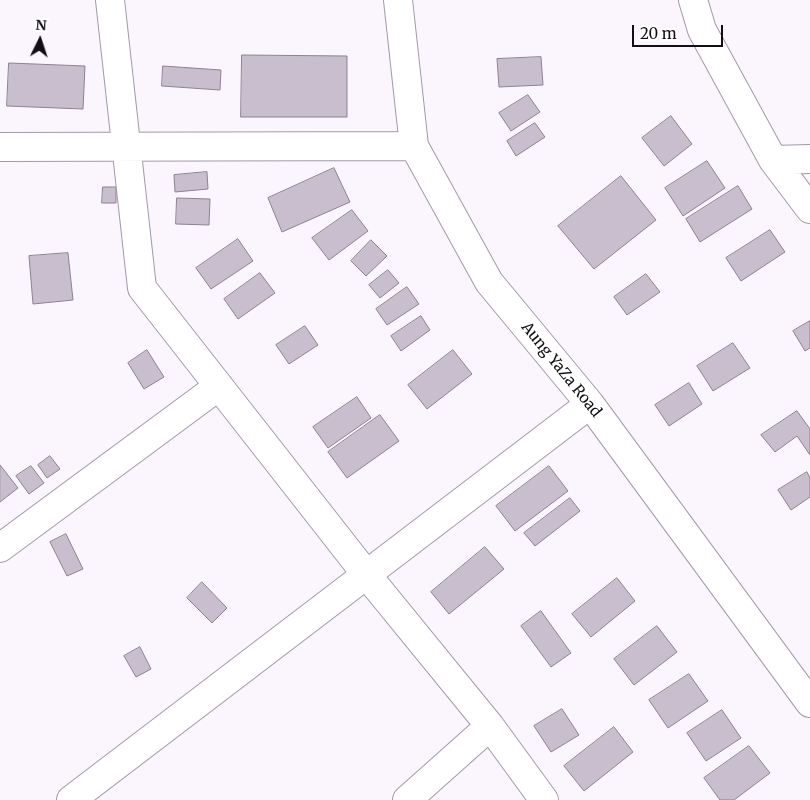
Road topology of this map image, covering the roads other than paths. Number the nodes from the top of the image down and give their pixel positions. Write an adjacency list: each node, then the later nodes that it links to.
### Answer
1 (110, 0): 6 (street)
2 (398, 0): 4 (street, Aung YaZa Road)
3 (693, 0): 8 (street)
4 (414, 146): 6 (street); 11 (street, Aung YaZa Road)
5 (0, 147): 6 (street)
6 (126, 147): 10 (street)
7 (810, 159): 8 (street)
8 (773, 160): 9 (street)
9 (810, 209)
10 (219, 386): 12 (street); 13 (street)
11 (590, 404): 13 (street); 14 (street, Aung YaZa Road)
12 (0, 548)
13 (366, 574): 15 (street); 16 (street)
14 (810, 703)
15 (490, 726): 17 (street); 18 (street)
16 (71, 800)
17 (407, 800)
18 (544, 800)

